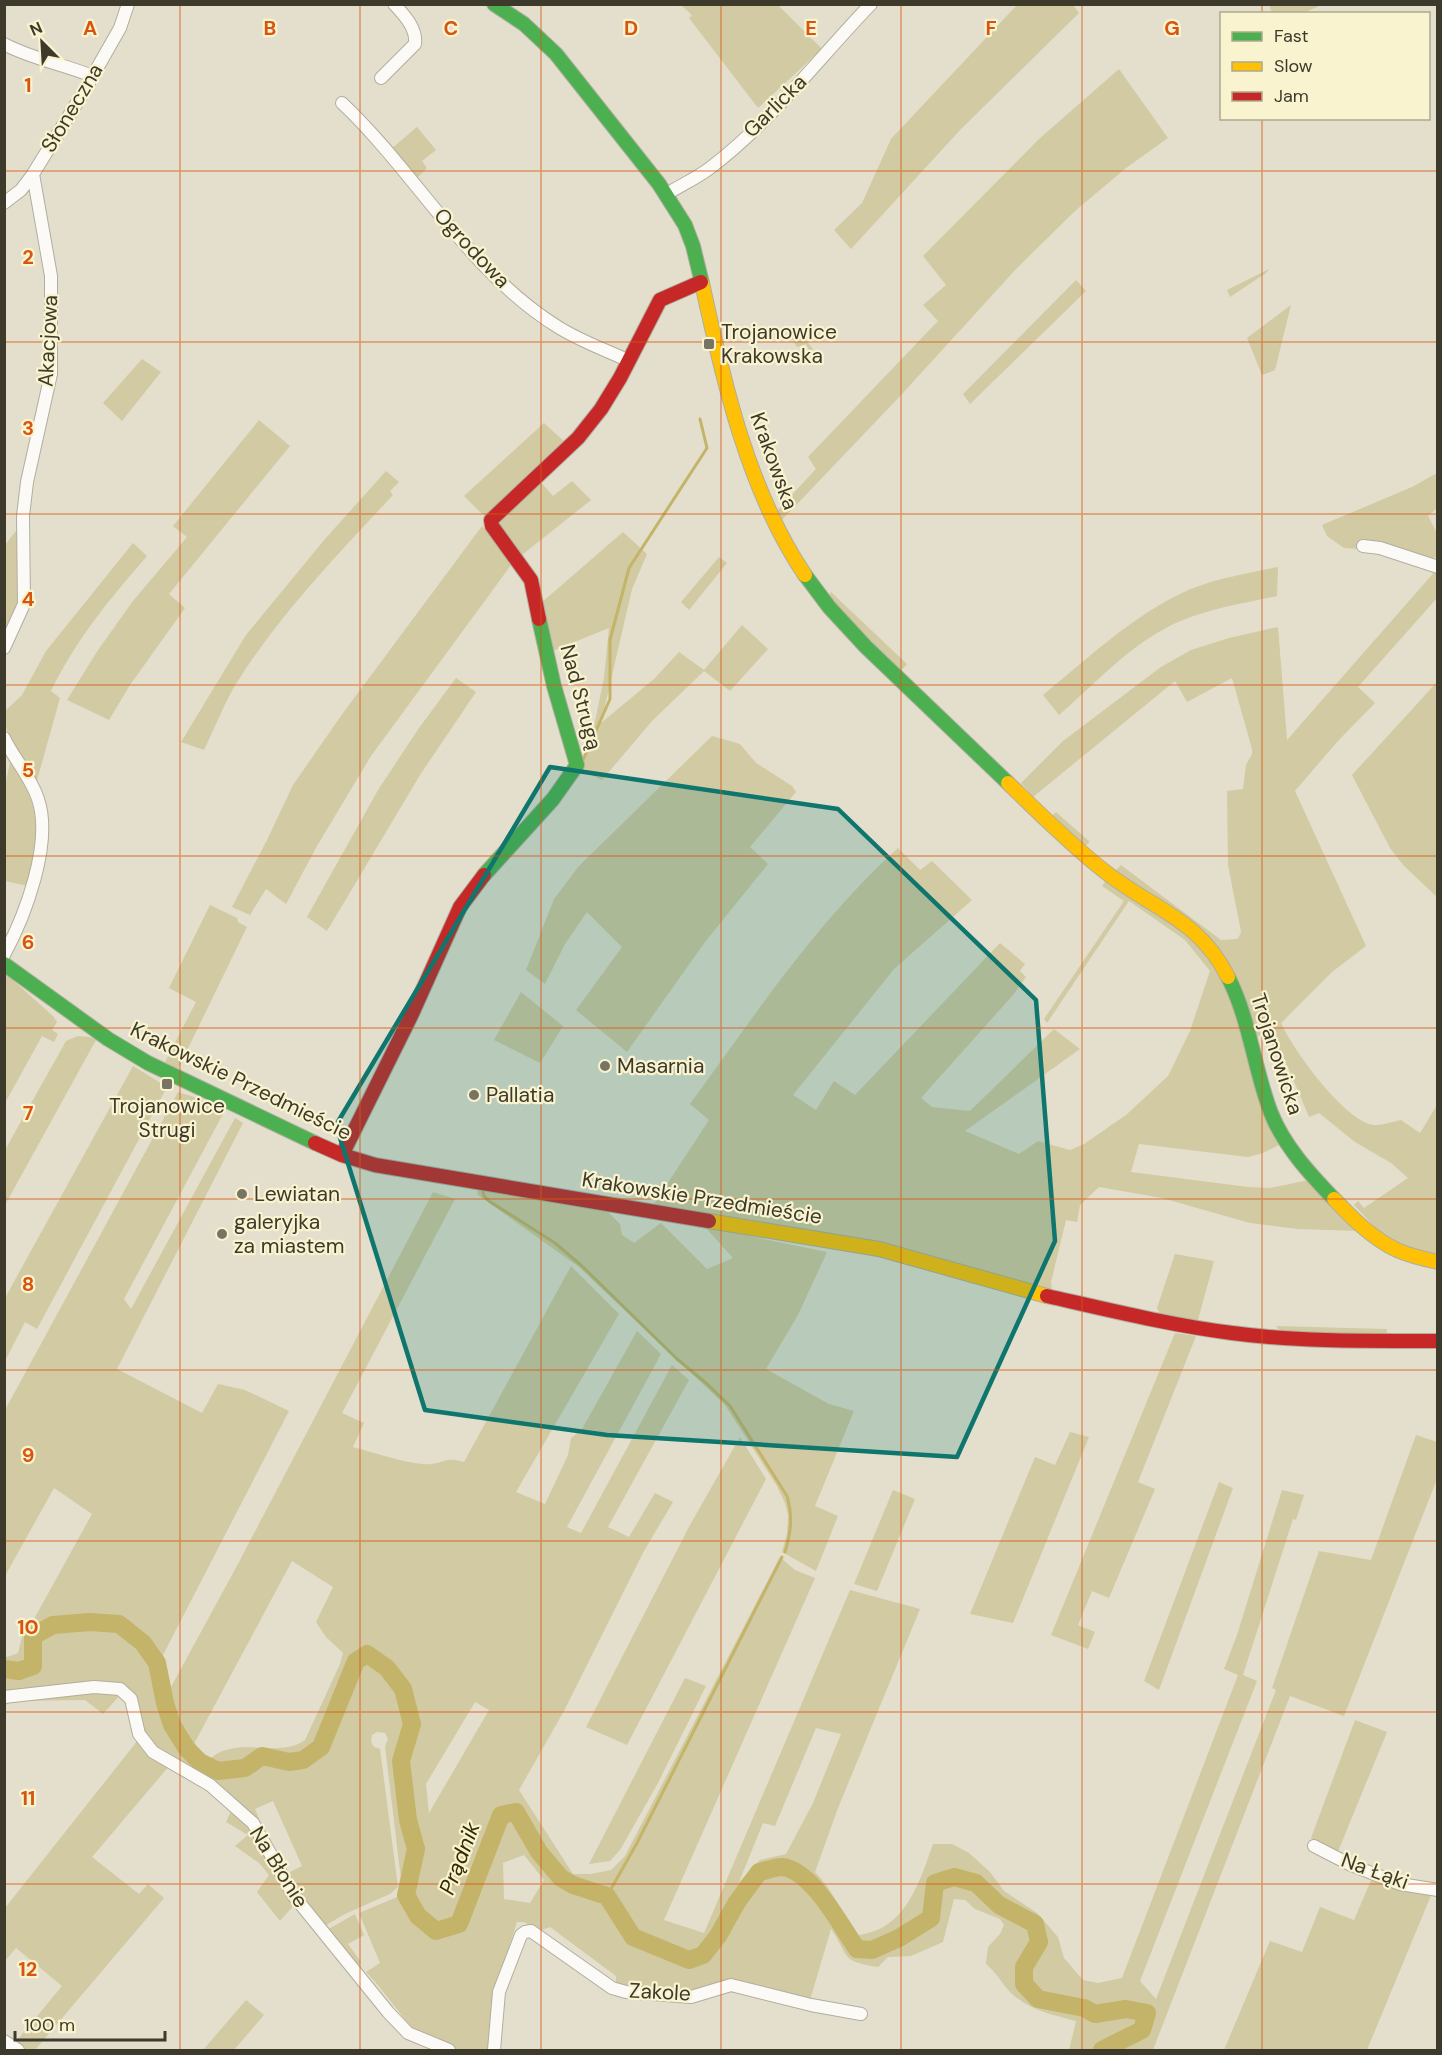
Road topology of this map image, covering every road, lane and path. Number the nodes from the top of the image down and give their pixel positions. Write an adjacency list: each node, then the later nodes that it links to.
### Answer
1 (128, 4): 6 (street, Słoneczna)
2 (394, 4): 7 (street)
3 (494, 4): 10 (street, Krakowska)
4 (871, 4): 10 (street, Garlicka)
5 (4, 44): 6 (street)
6 (92, 76): 9 (street, Słoneczna)
7 (381, 78)
8 (342, 103): 13 (street, Ogrodowa)
9 (33, 174): 11 (street, Słoneczna); 16 (street, Akacjowa)
10 (667, 194): 12 (street, Krakowska)
11 (4, 203)
12 (701, 282): 13 (street, Nad Strugą); 18 (street, Krakowska)
13 (629, 361): 21 (street, Nad Strugą)
14 (1363, 546): 15 (street)
15 (1437, 567)
16 (4, 648)
17 (4, 738): 19 (street)
18 (1110, 875): 22 (street, Trojanowicka)
19 (4, 955)
20 (4, 964): 21 (street, Krakowskie Przedmieście)
21 (342, 1155): 23 (street, Krakowskie Przedmieście)
22 (1437, 1262)
23 (1437, 1341)
24 (4, 1698): 30 (street, Na Błonie)
25 (1314, 1846): 26 (street, Na Łąki)
26 (1437, 1890)
27 (861, 2014): 31 (street, Zakole)
28 (4, 2041): 29 (street)
29 (18, 2050)
30 (449, 2050)
31 (494, 2050)

